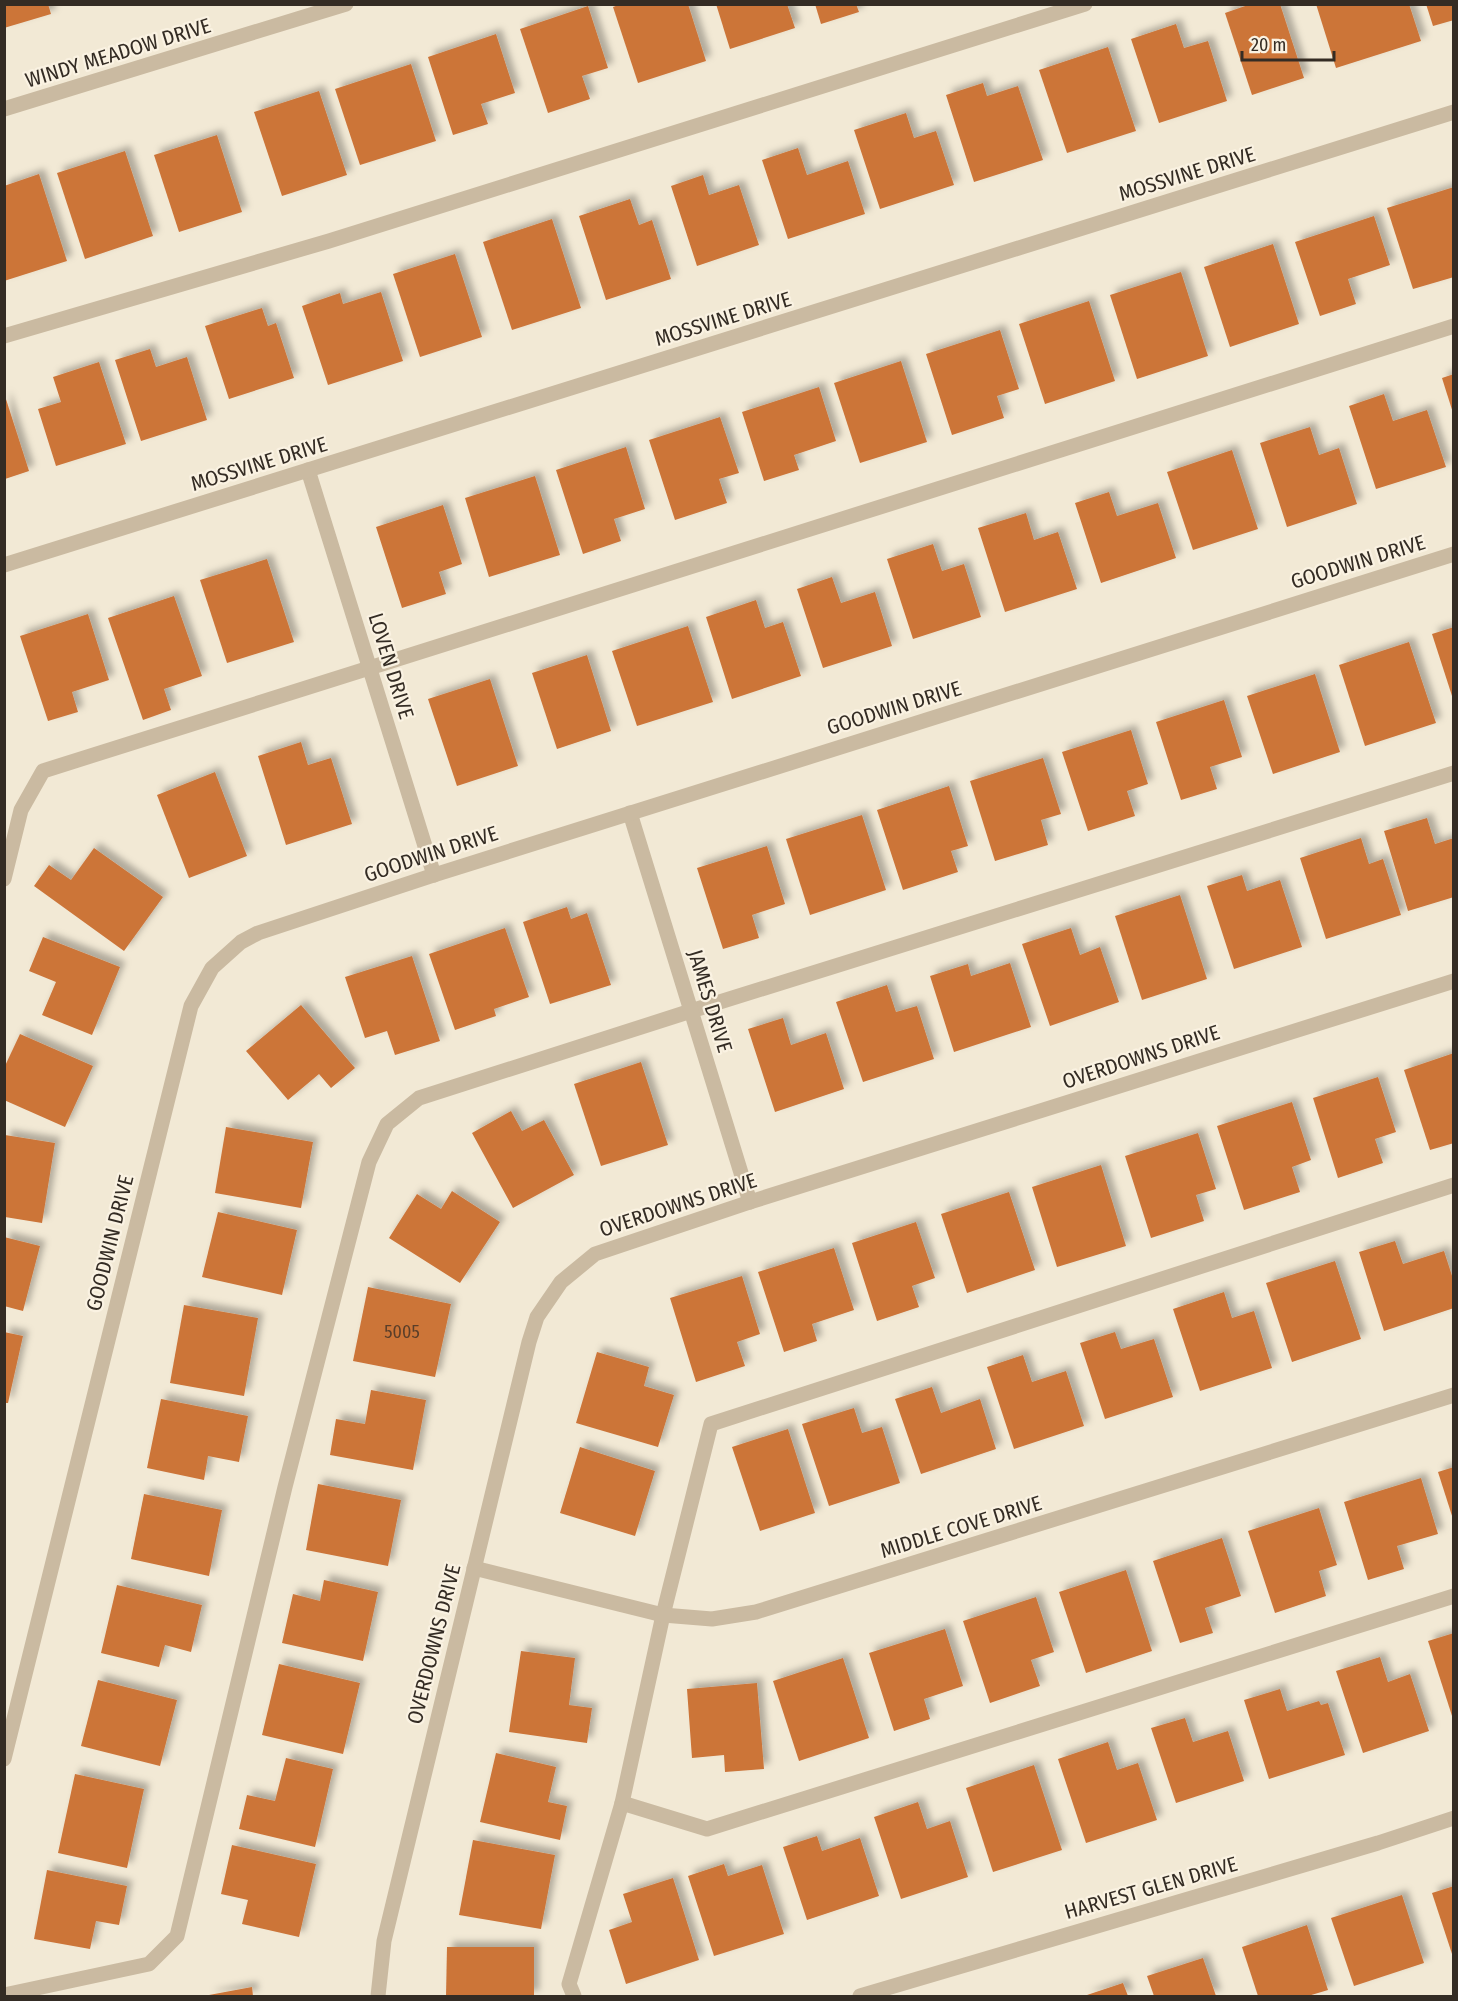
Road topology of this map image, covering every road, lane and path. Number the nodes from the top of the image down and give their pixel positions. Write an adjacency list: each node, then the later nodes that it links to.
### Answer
1 (346, 4): 3 (street, WINDY MEADOW DRIVE)
2 (1085, 4): 6 (street)
3 (4, 109)
4 (1454, 112): 7 (street, MOSSVINE DRIVE)
5 (1454, 326): 10 (street)
6 (4, 336)
7 (308, 470): 9 (street, MOSSVINE DRIVE); 10 (street, LOVEN DRIVE)
8 (1454, 554): 12 (street, GOODWIN DRIVE)
9 (4, 565)
10 (370, 669): 13 (street, LOVEN DRIVE); 14 (street)
11 (1454, 773): 16 (street)
12 (630, 813): 13 (street, GOODWIN DRIVE); 16 (street, JAMES DRIVE)
13 (434, 875): 23 (street, GOODWIN DRIVE)
14 (4, 879)
15 (1454, 981): 18 (street, OVERDOWNS DRIVE)
16 (691, 1011): 18 (street, JAMES DRIVE); 26 (street)
17 (1454, 1185): 22 (street)
18 (750, 1202): 20 (street, OVERDOWNS DRIVE)
19 (1454, 1395): 22 (street, MIDDLE COVE DRIVE)
20 (474, 1568): 22 (street, MIDDLE COVE DRIVE); 27 (street, OVERDOWNS DRIVE)
21 (1454, 1596): 24 (street)
22 (663, 1615): 24 (street)
23 (4, 1759)
24 (622, 1803): 28 (street)
25 (1454, 1818): 29 (street, HARVEST GLEN DRIVE)
26 (4, 1995)
27 (378, 1996)
28 (574, 1996)
29 (860, 1996)

